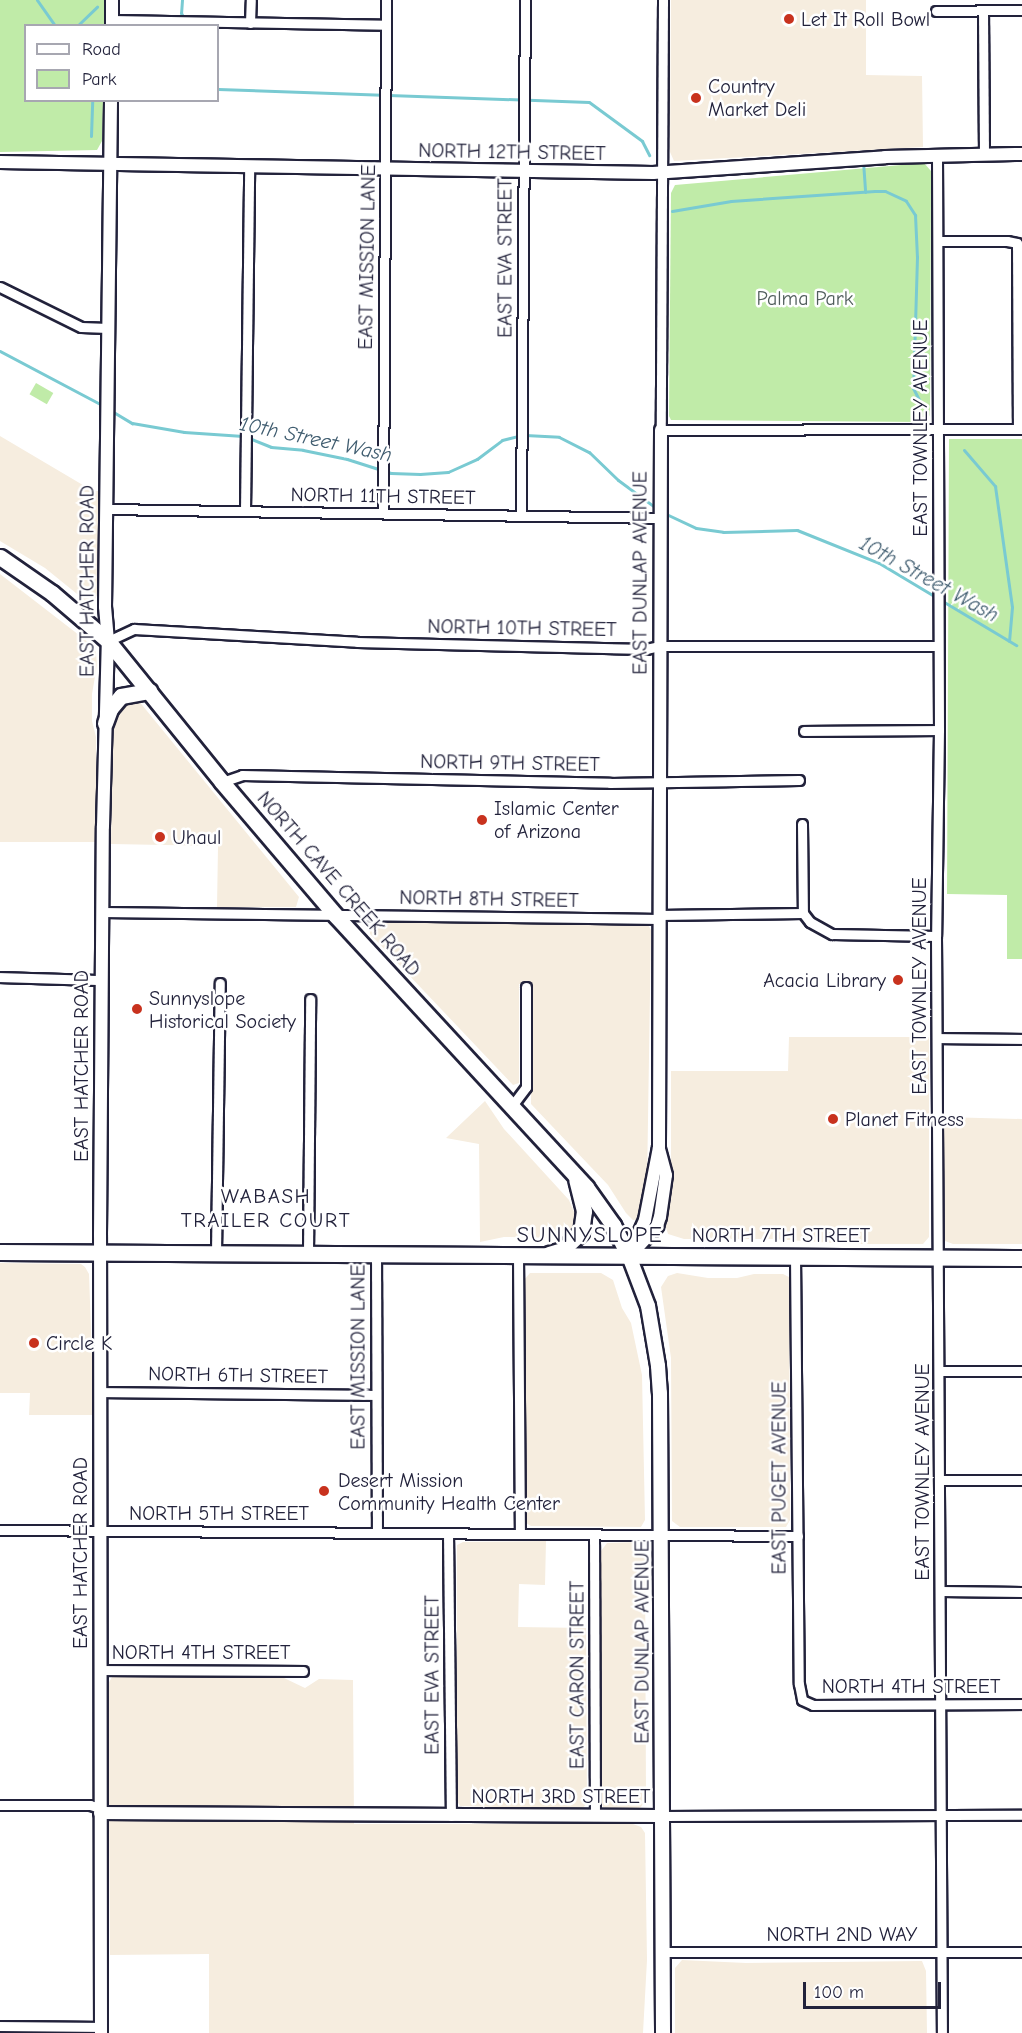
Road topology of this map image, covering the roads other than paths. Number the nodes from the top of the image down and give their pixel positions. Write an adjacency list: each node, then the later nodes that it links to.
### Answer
1 (112, 0): 10 (street)
2 (251, 0): 9 (street)
3 (387, 0): 11 (street, EAST MISSION LANE)
4 (525, 0): 20 (street, EAST EVA STREET)
5 (663, 0): 21 (street, EAST DUNLAP AVENUE)
6 (1022, 10): 8 (street)
7 (936, 11): 8 (street)
8 (983, 11): 13 (street)
9 (250, 22): 10 (street); 11 (street)
10 (112, 23)
11 (386, 25): 19 (street, EAST MISSION LANE)
12 (111, 102): 17 (street, EAST HATCHER ROAD)
13 (984, 154): 14 (street, NORTH 12TH STREET); 15 (street, NORTH 12TH STREET)
14 (1022, 154)
15 (937, 155): 21 (street, NORTH 12TH STREET); 22 (street, EAST TOWNLEY AVENUE)
16 (0, 162): 17 (street, NORTH 12TH STREET)
17 (110, 164): 18 (street, NORTH 12TH STREET); 25 (street, EAST HATCHER ROAD)
18 (249, 166): 19 (street, NORTH 12TH STREET); 30 (street)
19 (386, 170): 20 (street, NORTH 12TH STREET); 31 (street, EAST MISSION LANE)
20 (524, 172): 21 (street, NORTH 12TH STREET); 32 (street, EAST EVA STREET)
21 (663, 173): 27 (street, EAST DUNLAP AVENUE)
22 (939, 241): 24 (street); 28 (street, EAST TOWNLEY AVENUE)
23 (0, 287): 25 (street)
24 (1020, 312): 26 (street)
25 (108, 328): 29 (street, EAST HATCHER ROAD)
26 (1020, 429): 28 (street)
27 (661, 430): 28 (street); 33 (street, EAST DUNLAP AVENUE)
28 (938, 431): 37 (street, EAST TOWNLEY AVENUE)
29 (106, 509): 30 (street, NORTH 11TH STREET); 35 (street, EAST HATCHER ROAD)
30 (245, 511): 31 (street, NORTH 11TH STREET)
31 (383, 513): 32 (street, NORTH 11TH STREET)
32 (521, 516): 33 (street, NORTH 11TH STREET)
33 (660, 518): 36 (street, EAST DUNLAP AVENUE)
34 (0, 557): 35 (main road, NORTH CAVE CREEK ROAD)
35 (108, 641): 36 (street, NORTH 10TH STREET); 38 (main road, NORTH CAVE CREEK ROAD); 39 (street, EAST HATCHER ROAD)
36 (659, 646): 37 (street, NORTH 10TH STREET); 44 (street, EAST DUNLAP AVENUE)
37 (938, 646): 41 (street, EAST TOWNLEY AVENUE)
38 (150, 691): 39 (main road); 43 (main road, NORTH CAVE CREEK ROAD)
39 (105, 723): 46 (street, EAST HATCHER ROAD)
40 (804, 730): 41 (street)
41 (939, 730): 50 (street, EAST TOWNLEY AVENUE)
42 (799, 780): 44 (street, NORTH 9TH STREET)
43 (222, 782): 44 (street, NORTH 9TH STREET); 48 (main road, NORTH CAVE CREEK ROAD)
44 (659, 782): 49 (street, EAST DUNLAP AVENUE)
45 (802, 824): 47 (street)
46 (102, 912): 48 (street, NORTH 8TH STREET); 52 (street, EAST HATCHER ROAD)
47 (803, 913): 49 (street, NORTH 8TH STREET); 50 (street)
48 (335, 915): 49 (street, NORTH 8TH STREET); 58 (main road, NORTH CAVE CREEK ROAD)
49 (659, 917): 68 (street, EAST DUNLAP AVENUE)
50 (936, 936): 56 (street, EAST TOWNLEY AVENUE)
51 (0, 977): 52 (street)
52 (101, 980): 61 (street, EAST HATCHER ROAD)
53 (220, 983): 62 (street)
54 (526, 987): 58 (street)
55 (310, 999): 63 (street)
56 (937, 1038): 57 (street); 69 (street, EAST TOWNLEY AVENUE)
57 (1022, 1040)
58 (511, 1107): 59 (main road, NORTH CAVE CREEK ROAD)
59 (572, 1172): 67 (main road); 68 (main road, NORTH CAVE CREEK ROAD)
60 (0, 1252): 61 (main road, NORTH 7TH STREET)
61 (100, 1253): 62 (main road, NORTH 7TH STREET); 73 (street, EAST HATCHER ROAD)
62 (216, 1253): 63 (main road, NORTH 7TH STREET)
63 (308, 1253): 64 (main road, NORTH 7TH STREET)
64 (376, 1253): 65 (main road, NORTH 7TH STREET); 74 (street, EAST MISSION LANE)
65 (518, 1255): 67 (main road, NORTH 7TH STREET); 81 (street)
66 (795, 1255): 68 (main road, NORTH 7TH STREET); 69 (main road, NORTH 7TH STREET); 84 (street, EAST PUGET AVENUE)
67 (545, 1256): 68 (main road, NORTH 7TH STREET)
68 (629, 1256): 83 (main road, EAST DUNLAP AVENUE)
69 (940, 1258): 70 (main road, NORTH 7TH STREET); 71 (street, EAST TOWNLEY AVENUE)
70 (1022, 1258)
71 (940, 1371): 72 (street); 75 (street, EAST TOWNLEY AVENUE)
72 (1022, 1371)
73 (99, 1392): 74 (street, NORTH 6TH STREET); 78 (street, EAST HATCHER ROAD)
74 (376, 1395): 79 (street, EAST MISSION LANE)
75 (940, 1480): 76 (street); 85 (street, EAST TOWNLEY AVENUE)
76 (1022, 1480)
77 (0, 1530): 78 (street, NORTH 5TH STREET)
78 (100, 1530): 79 (street, NORTH 5TH STREET); 87 (street, EAST HATCHER ROAD)
79 (377, 1532): 80 (street, NORTH 5TH STREET)
80 (448, 1533): 81 (street, NORTH 5TH STREET); 95 (street, EAST EVA STREET)
81 (520, 1534): 82 (street, NORTH 5TH STREET)
82 (594, 1534): 83 (street, NORTH 5TH STREET); 96 (street, EAST CARON STREET)
83 (661, 1534): 84 (street, NORTH 5TH STREET); 97 (main road, EAST DUNLAP AVENUE)
84 (798, 1536): 89 (street, EAST PUGET AVENUE)
85 (941, 1592): 86 (street); 90 (street, EAST TOWNLEY AVENUE)
86 (1022, 1592)
87 (100, 1670): 88 (street, NORTH 4TH STREET); 93 (street, EAST HATCHER ROAD)
88 (303, 1671)
89 (802, 1700): 90 (street, NORTH 4TH STREET)
90 (942, 1704): 91 (street, NORTH 4TH STREET); 98 (street, EAST TOWNLEY AVENUE)
91 (1022, 1704)
92 (0, 1805): 93 (street, NORTH 3RD STREET)
93 (100, 1811): 95 (street, NORTH 3RD STREET); 103 (street, EAST HATCHER ROAD)
94 (1022, 1815): 98 (street, NORTH 3RD STREET)
95 (451, 1816): 96 (street, NORTH 3RD STREET)
96 (595, 1816): 97 (street, NORTH 3RD STREET)
97 (662, 1816): 98 (street, NORTH 3RD STREET); 99 (main road, EAST DUNLAP AVENUE)
98 (941, 1816): 100 (street, EAST TOWNLEY AVENUE)
99 (663, 1952): 100 (street, NORTH 2ND WAY); 104 (main road, EAST DUNLAP AVENUE)
100 (941, 1952): 101 (street, NORTH 2ND WAY); 105 (street, EAST TOWNLEY AVENUE)
101 (1022, 1952)
102 (0, 2026): 103 (street)
103 (101, 2030)
104 (663, 2033)
105 (942, 2033)

